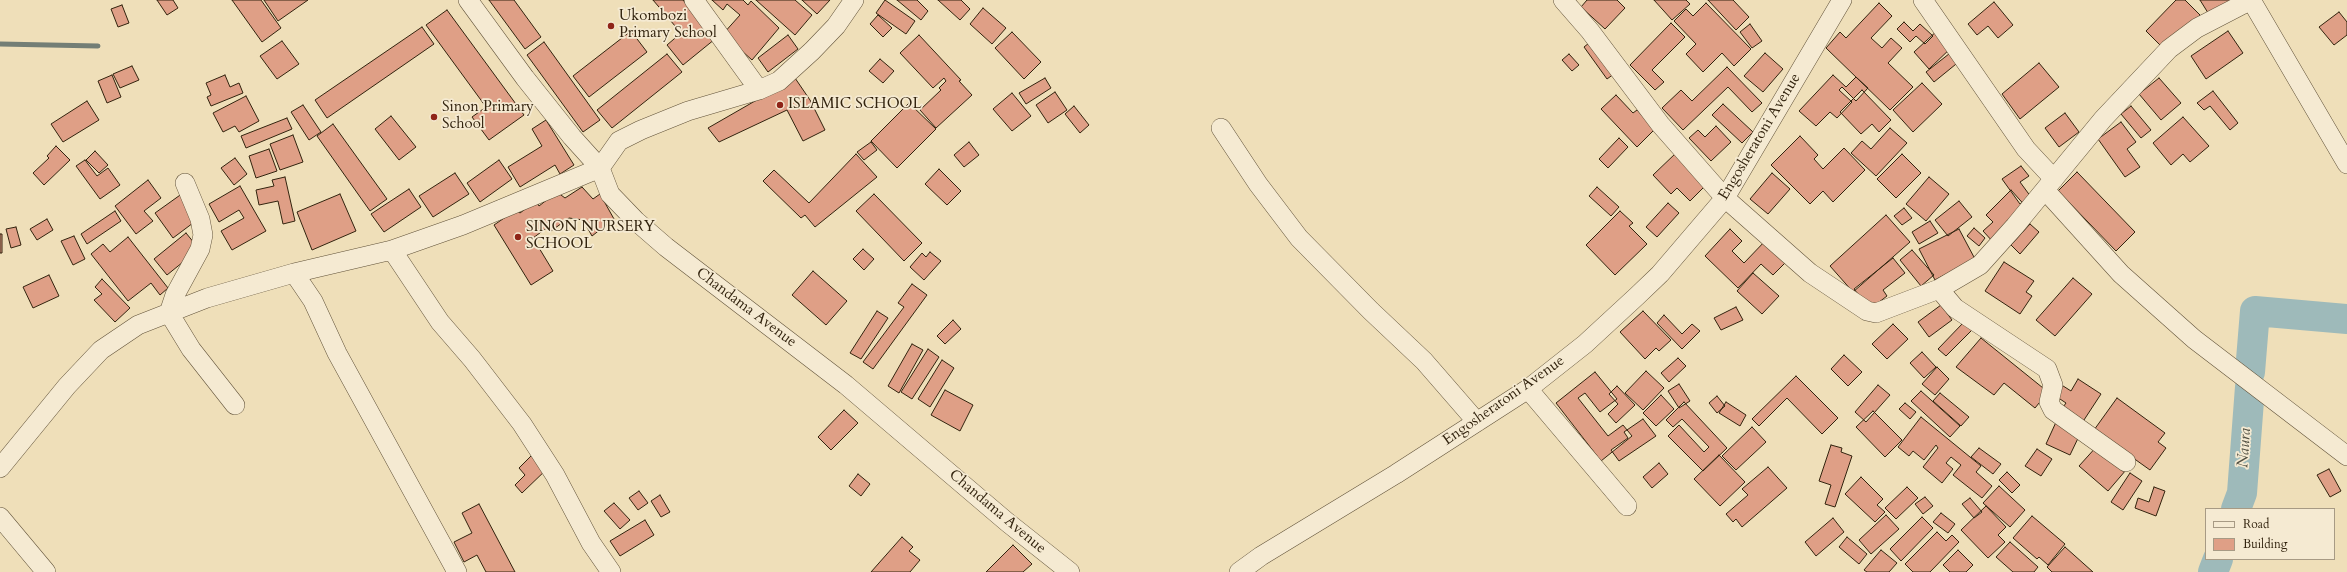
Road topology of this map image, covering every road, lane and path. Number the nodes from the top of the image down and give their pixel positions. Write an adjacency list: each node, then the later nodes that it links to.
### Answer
1 (468, 0): 11 (street, Chandama Avenue)
2 (694, 0): 8 (street)
3 (854, 0): 8 (street)
4 (1563, 0): 14 (street)
5 (1842, 0): 14 (street, Engosheratoni Avenue)
6 (1923, 0): 13 (street)
7 (2251, 0): 10 (street); 13 (street)
8 (759, 90): 11 (street)
9 (1221, 128): 21 (street)
10 (2347, 164)
11 (600, 168): 15 (street); 30 (street, Chandama Avenue)
12 (185, 183): 18 (street)
13 (2049, 185): 17 (street); 22 (street)
14 (1725, 198): 17 (street); 19 (street, Engosheratoni Avenue)
15 (392, 250): 16 (street); 29 (street)
16 (294, 273): 18 (street); 28 (street)
17 (1939, 290): 23 (street)
18 (169, 313): 20 (street); 24 (street)
19 (1528, 388): 21 (street, Engosheratoni Avenue); 25 (street)
20 (235, 405)
21 (1477, 422): 31 (street, Engosheratoni Avenue)
22 (2347, 456)
23 (2126, 462)
24 (0, 468)
25 (1627, 506)
26 (0, 517): 27 (street)
27 (46, 572)
28 (457, 572)
29 (611, 572)
30 (1070, 572)
31 (1239, 572)

